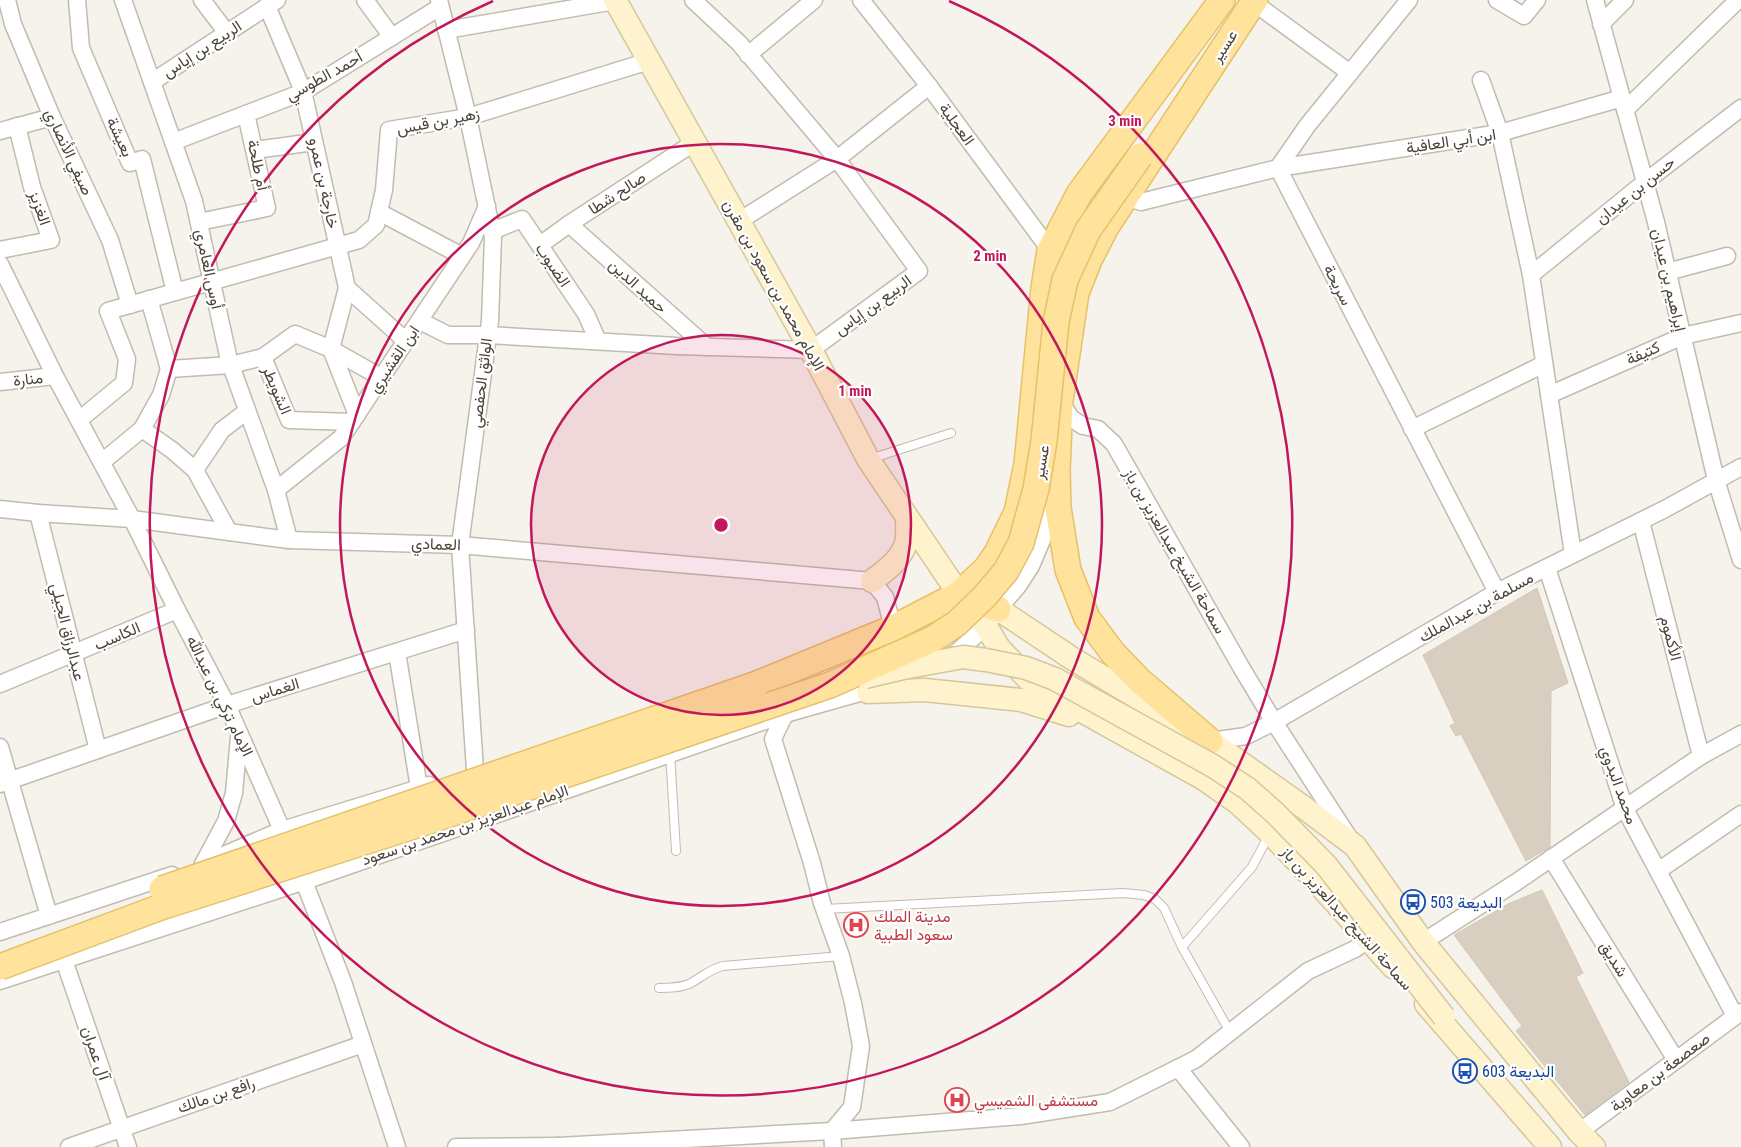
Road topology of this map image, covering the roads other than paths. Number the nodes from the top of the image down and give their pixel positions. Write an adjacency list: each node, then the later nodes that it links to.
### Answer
1 (7, 0): 35 (street, صيفي الأنصاري)
2 (78, 0): 65 (street, بعيشة)
3 (123, 0): 28 (street, أوس العامري)
4 (202, 0): 22 (street)
5 (365, 0): 23 (street)
6 (693, 0): 24 (street, الربيع بن إياس)
7 (814, 0): 24 (street)
8 (860, 0): 29 (street, العجلية)
9 (1222, 0): 57 (main road)
10 (1409, 0): 26 (street)
11 (1496, 0): 12 (street)
12 (1537, 0)
13 (1595, 0): 20 (street, إبراهيم بن عيدان)
14 (1625, 0): 20 (street)
15 (1738, 0): 32 (street, ابن أبي العافية)
16 (615, 1): 21 (street); 25 (street, الإمام محمد بن سعود بن مقرن)
17 (1254, 1): 26 (street); 31 (main road, عسير)
18 (272, 3): 22 (street, الربيع بن إياس); 30 (street, خارجة بن عمرو)
19 (439, 4): 21 (street, الواثق الحفصي); 23 (street, أحمد الطوسي)
20 (1601, 24): 32 (street, إبراهيم بن عيدان)
21 (446, 30): 36 (street, الواثق الحفصي)
22 (227, 33): 28 (street, الربيع بن إياس)
23 (392, 37): 30 (street, أحمد الطوسي)
24 (748, 54): 44 (street, الربيع بن إياس)
25 (649, 61): 36 (street, زهير بن قيس); 42 (street, الإمام محمد بن سعود بن مقرن)
26 (1350, 73): 45 (street)
27 (1481, 80): 39 (street)
28 (152, 82): 40 (street, أوس العامري)
29 (929, 86): 44 (street); 57 (street, العجلية)
30 (303, 92): 34 (street, أحمد الطوسي); 41 (street, خارجة بن عمرو)
31 (1194, 92): 47 (main road, سماحة الشيخ عبدالعزيز بن باز); 121 (main road, عسير, bridge)
32 (1623, 104): 39 (street, ابن أبي العافية); 46 (street, إبراهيم بن عيدان)
33 (1741, 108): 46 (street, حسن بن عيدان)
34 (246, 114): 40 (street, أحمد الطوسي); 43 (street, أم طلحة)
35 (52, 117): 37 (street); 67 (street, صيفي الأنصاري)
36 (468, 117): 48 (street, الواثق الحفصي); 49 (street, زهير بن قيس)
37 (17, 126): 38 (street); 56 (street, الغزيز)
38 (0, 131)
39 (1500, 133): 45 (street, ابن أبي العافية); 62 (street)
40 (173, 142): 51 (street, أوس العامري)
41 (314, 142): 43 (street); 55 (street, خارجة بن عمرو)
42 (695, 142): 50 (street, الإمام محمد بن سعود بن مقرن); 52 (street, صالح شطا)
43 (255, 150): 51 (street, أم طلحة)
44 (837, 160): 50 (street); 76 (street, الربيع بن إياس)
45 (1278, 168): 47 (street, ابن أبي العافية); 90 (street, سريحة)
46 (1645, 182): 61 (street, إبراهيم بن عيدان); 62 (street, حسن بن عيدان)
47 (1126, 197): 85 (main road, سماحة الشيخ عبدالعزيز بن باز)
48 (487, 206): 53 (street, الواثق الحفصي); 58 (street, ابن القشيري)
49 (379, 212): 55 (street, زهير بن قيس); 58 (street)
50 (739, 221): 76 (street, الإمام محمد بن سعود بن مقرن)
51 (199, 222): 63 (street, أوس العامري)
52 (569, 224): 54 (street, صالح شطا); 74 (street, حميد الدين)
53 (492, 231): 54 (street, الضبوب); 70 (street, الواثق الحفصي)
54 (540, 245): 73 (street, الضبوب)
55 (337, 246): 63 (street, زهير بن قيس); 64 (street, خارجة بن عمرو)
56 (0, 250)
57 (1050, 250): 112 (main road)
58 (462, 256): 68 (street, ابن القشيري)
59 (1727, 256): 61 (street)
60 (0, 264): 81 (street, الإمام تركي بن عبدالله)
61 (1667, 272): 71 (street, إبراهيم بن عيدان)
62 (1531, 275): 78 (street)
63 (212, 282): 65 (street, زهير بن قيس); 79 (street, أوس العامري)
64 (346, 288): 72 (street); 75 (street)
65 (175, 292): 66 (street, زهير بن قيس)
66 (149, 299): 67 (street, زهير بن قيس); 80 (street)
67 (130, 305): 88 (street, زهير بن قيس)
68 (420, 321): 70 (street); 72 (street, ابن القشيري)
69 (1741, 323): 71 (street, كتيفة)
70 (488, 335): 73 (street); 106 (street, الواثق الحفصي)
71 (1682, 336): 84 (street, كتيفة); 97 (street, إبراهيم بن عيدان)
72 (406, 341): 82 (street, ابن القشيري)
73 (598, 341): 74 (street)
74 (707, 347): 76 (street)
75 (331, 349): 77 (street); 82 (street); 87 (street)
76 (811, 350): 92 (street, الإمام محمد بن سعود بن مقرن)
77 (263, 358): 79 (street); 87 (street, الشويطر)
78 (1544, 364): 84 (street); 90 (street)
79 (231, 365): 80 (street); 86 (street, أوس العامري)
80 (169, 369): 89 (street)
81 (55, 376): 83 (street, منارة); 88 (street, الإمام تركي بن عبدالله)
82 (382, 378): 87 (street, ابن القشيري)
83 (0, 382)
84 (1549, 395): 107 (street)
85 (1060, 401): 96 (main road, سماحة الشيخ عبدالعزيز بن باز); 125 (street, سماحة الشيخ عبدالعزيز بن باز)
86 (247, 411): 95 (street); 98 (street, أوس العامري)
87 (354, 419): 98 (street, ابن القشيري)
88 (79, 420): 93 (street, الإمام تركي بن عبدالله)
89 (142, 429): 93 (street); 95 (street)
90 (1412, 429): 111 (street, سريحة)
91 (952, 433): 92 (lane)
92 (868, 459): 101 (street, الإمام محمد بن سعود بن مقرن)
93 (102, 462): 102 (street, الإمام تركي بن عبدالله)
94 (1741, 467): 97 (street, مسلمة بن عبدالملك)
95 (195, 470): 104 (street)
96 (1057, 470): 114 (street, عسير); 129 (main road, سماحة الشيخ عبدالعزيز بن باز)
97 (1716, 480): 103 (street, مسلمة بن عبدالملك); 108 (street, إبراهيم بن عيدان)
98 (276, 490): 105 (street, أوس العامري)
99 (0, 509): 100 (street, العمادي)
100 (38, 513): 102 (street, العمادي); 118 (street, عبدالرزاق الجيلي)
101 (907, 518): 110 (street); 112 (street, الإمام محمد بن سعود بن مقرن)
102 (132, 519): 104 (street, العمادي); 113 (street, الإمام تركي بن عبدالله)
103 (1641, 521): 107 (street, مسلمة بن عبدالملك); 133 (street, الأكموم)
104 (229, 532): 105 (street, العمادي)
105 (288, 540): 106 (street, العمادي)
106 (460, 545): 110 (street, العمادي); 116 (street, الواثق الحفصي)
107 (1573, 554): 109 (street, مسلمة بن عبدالملك)
108 (1741, 560)
109 (1547, 568): 111 (street, مسلمة بن عبدالملك); 137 (street, محمد البدوي)
110 (872, 581): 115 (street)
111 (1497, 592): 125 (street, مسلمة بن عبدالملك)
112 (959, 594): 114 (main road, سماحة الشيخ عبدالعزيز بن باز); 115 (main road)
113 (177, 610): 118 (street, الكاسب); 123 (street, الإمام تركي بن عبدالله)
114 (992, 617): 119 (street, عسير); 126 (street); 129 (street, سماحة الشيخ عبدالعزيز بن باز)
115 (893, 628): 134 (street); 153 (main road, bridge)
116 (466, 630): 117 (street, الغماس); 134 (street, الواثق الحفصي)
117 (398, 652): 123 (street, الغماس); 136 (street)
118 (74, 655): 120 (street, الكاسب); 131 (street, عبدالرزاق الجيلي)
119 (930, 667): 122 (street, الإمام عبدالعزيز بن محمد بن سعود)
120 (0, 684)
121 (830, 685): 156 (main road, الإمام عبدالعزيز بن محمد بن سعود, bridge); 173 (street, bridge)
122 (868, 692): 124 (street, الإمام عبدالعزيز بن محمد بن سعود); 126 (street)
123 (227, 705): 128 (street, الإمام تركي بن عبدالله); 131 (street, الغماس)
124 (785, 714): 132 (street, الإمام عبدالعزيز بن محمد بن سعود); 147 (street)
125 (1274, 722): 129 (street, مسلمة بن عبدالملك); 141 (street, سماحة الشيخ عبدالعزيز بن باز)
126 (1111, 729): 140 (street, سماحة الشيخ عبدالعزيز بن باز)
127 (1741, 734): 133 (street)
128 (240, 735): 139 (street, الإمام تركي بن عبدالله); 144 (street)
129 (1210, 741): 141 (street, سماحة الشيخ عبدالعزيز بن باز)
130 (0, 747): 135 (street)
131 (98, 750): 135 (street, الغماس)
132 (670, 754): 142 (lane); 146 (street, الإمام عبدالعزيز بن محمد بن سعود)
133 (1701, 756): 137 (street)
134 (476, 770): 136 (street)
135 (5, 783): 148 (street)
136 (412, 790): 139 (street)
137 (1624, 809): 143 (street); 145 (street, محمد البدوي)
138 (1741, 814): 145 (street)
139 (282, 830): 144 (street); 146 (street, الإمام تركي بن عبدالله)
140 (1270, 833): 150 (street, سماحة الشيخ عبدالعزيز بن باز); 152 (lane)
141 (1355, 846): 151 (street, سماحة الشيخ عبدالعزيز بن باز)
142 (676, 851)
143 (1552, 858): 151 (street); 162 (street, شديق)
144 (203, 864): 148 (street)
145 (1658, 871): 159 (street, محمد البدوي)
146 (305, 881): 155 (street, الإمام عبدالعزيز بن محمد بن سعود); 161 (street, الإمام تركي بن عبدالله)
147 (825, 909): 152 (lane); 154 (street)
148 (50, 916): 149 (street)
149 (0, 932)
150 (1369, 939): 160 (street); 173 (street, سماحة الشيخ عبدالعزيز بن باز)
151 (1423, 942): 166 (street, سماحة الشيخ عبدالعزيز بن باز)
152 (1182, 946): 160 (lane)
153 (0, 948)
154 (841, 956): 158 (lane); 165 (street)
155 (64, 960): 157 (street, الإمام عبدالعزيز بن محمد بن سعود); 164 (street, آل عمران)
156 (0, 967)
157 (0, 981)
158 (658, 988)
159 (1738, 1014): 162 (street, صعصعة بن معاوية)
160 (1230, 1032): 163 (street)
161 (363, 1044): 164 (street, رافع بن مالك); 171 (street, الإمام تركي بن عبدالله)
162 (1676, 1060): 166 (street, صعصعة بن معاوية)
163 (1178, 1068): 165 (street); 168 (street)
164 (121, 1128): 169 (street, رافع بن مالك); 170 (street, آل عمران)
165 (832, 1139): 167 (street)
166 (1587, 1140)
167 (558, 1146): 172 (street)
168 (1238, 1146)
169 (69, 1147)
170 (128, 1147)
171 (397, 1147)
172 (456, 1147)
173 (1551, 1147)

